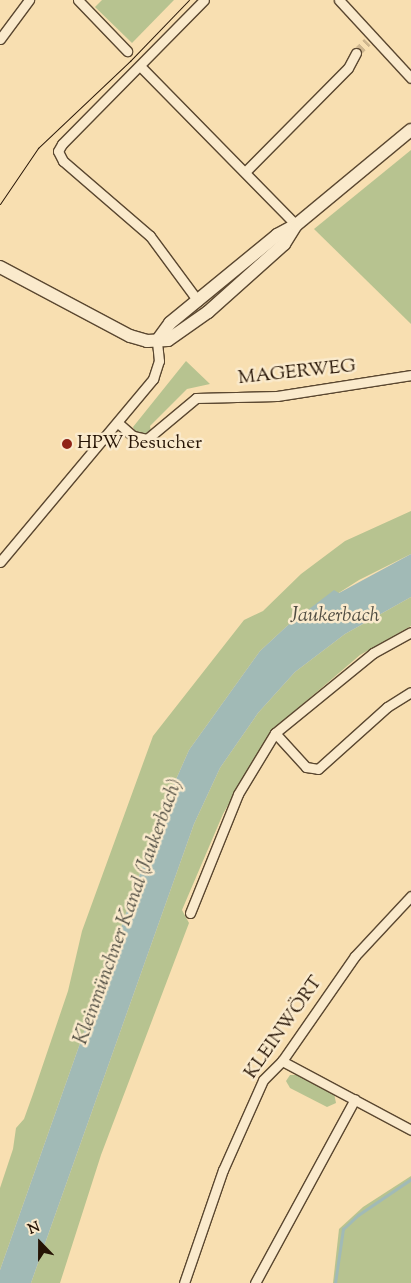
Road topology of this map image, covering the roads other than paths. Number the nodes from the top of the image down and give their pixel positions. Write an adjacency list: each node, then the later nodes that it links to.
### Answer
1 (29, 0): 5 (street)
2 (78, 0): 6 (street)
3 (204, 0): 8 (street)
4 (339, 0): 9 (street)
5 (0, 39)
6 (127, 51)
7 (356, 53): 11 (street)
8 (140, 66): 11 (street); 14 (street)
9 (411, 78)
10 (411, 130): 12 (main road)
11 (245, 172): 12 (street)
12 (296, 225): 14 (main road); 15 (main road)
13 (0, 267): 15 (main road)
14 (198, 301): 15 (main road)
15 (157, 341): 17 (street)
16 (411, 375): 17 (street, MAGERWEG)
17 (118, 423): 18 (street)
18 (0, 562)
19 (411, 632): 21 (street)
20 (411, 692): 21 (street)
21 (275, 733): 23 (street)
22 (411, 896): 24 (street, KLEINWÖRT)
23 (190, 913)
24 (282, 1061): 25 (street); 27 (street, KLEINWÖRT)
25 (356, 1099): 26 (street); 28 (street)
26 (411, 1130)
27 (184, 1283)
28 (255, 1283)

